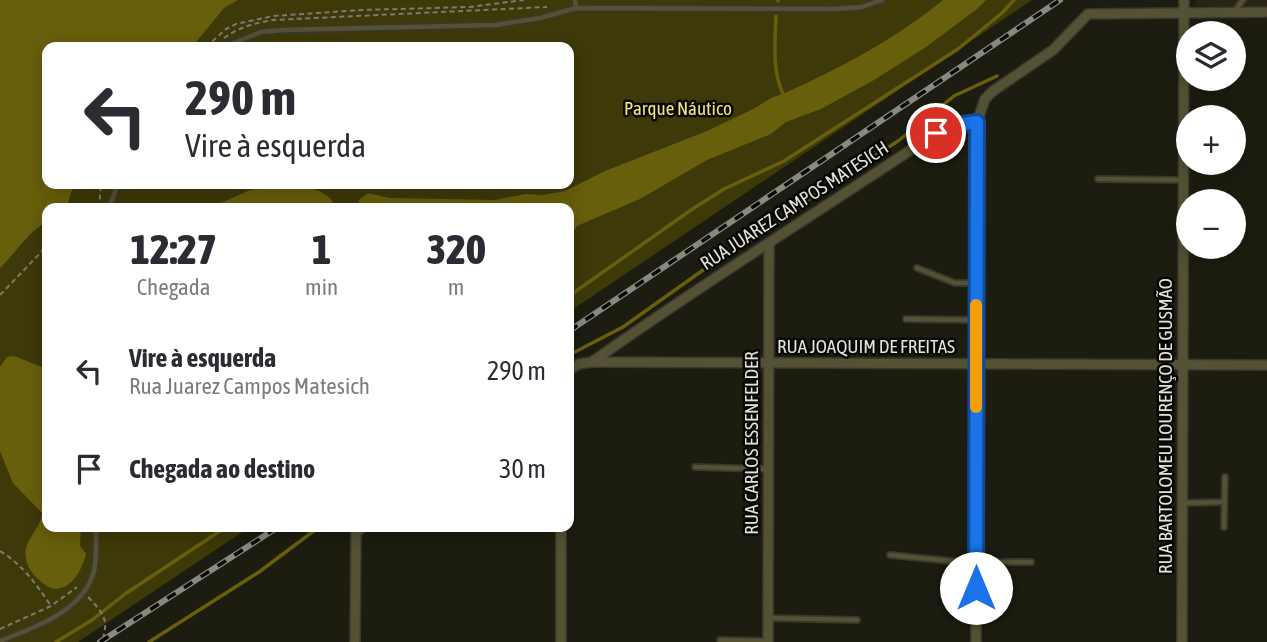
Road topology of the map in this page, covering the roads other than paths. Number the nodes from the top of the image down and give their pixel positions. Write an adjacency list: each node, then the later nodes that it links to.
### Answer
1 (575, 0): 5 (lane)
2 (882, 0): 5 (lane)
3 (1184, 0): 6 (street, RUA BARTOLOMEU LOURENÇO DE GUSMÃO)
4 (1243, 0): 7 (lane)
5 (576, 8): 9 (lane)
6 (1183, 12): 7 (street); 10 (street); 12 (street, RUA BARTOLOMEU LOURENÇO DE GUSMÃO)
7 (1234, 12): 8 (street)
8 (1267, 12)
9 (236, 42)
10 (977, 122): 13 (street, RUA JUAREZ CAMPOS MATESICH); 15 (street)
11 (1098, 179): 12 (lane)
12 (1183, 180): 21 (street, RUA BARTOLOMEU LOURENÇO DE GUSMÃO)
13 (769, 245): 18 (street, RUA JUAREZ CAMPOS MATESICH); 19 (street, RUA CARLOS ESSENFELDER)
14 (917, 268): 15 (lane)
15 (976, 283): 17 (street)
16 (906, 319): 17 (lane)
17 (976, 320): 20 (street)
18 (592, 362): 19 (street, RUA JOAQUIM DE FREITAS); 23 (street, RUA JUAREZ CAMPOS MATESICH)
19 (769, 363): 20 (street, RUA JOAQUIM DE FREITAS); 25 (street, RUA CARLOS ESSENFELDER)
20 (976, 364): 21 (street, RUA JOAQUIM DE FREITAS); 34 (street)
21 (1182, 365): 22 (street, RUA JOAQUIM DE FREITAS); 28 (street, RUA BARTOLOMEU LOURENÇO DE GUSMÃO)
22 (1267, 365)
23 (574, 367)
24 (695, 467): 25 (lane)
25 (768, 469): 36 (street, RUA CARLOS ESSENFELDER)
26 (1225, 477): 27 (lane)
27 (1224, 502): 28 (lane); 29 (lane)
28 (1182, 503): 44 (street, RUA BARTOLOMEU LOURENÇO DE GUSMÃO)
29 (1224, 527)
30 (96, 532): 39 (lane)
31 (359, 532): 40 (street)
32 (561, 532): 41 (street)
33 (890, 555): 34 (lane)
34 (976, 562): 35 (lane); 43 (street)
35 (1031, 562)
36 (768, 618): 37 (lane); 42 (street, RUA CARLOS ESSENFELDER)
37 (857, 620)
38 (720, 640): 42 (lane)
39 (0, 641)
40 (355, 642)
41 (561, 642)
42 (768, 642)
43 (976, 642)
44 (1182, 642)

